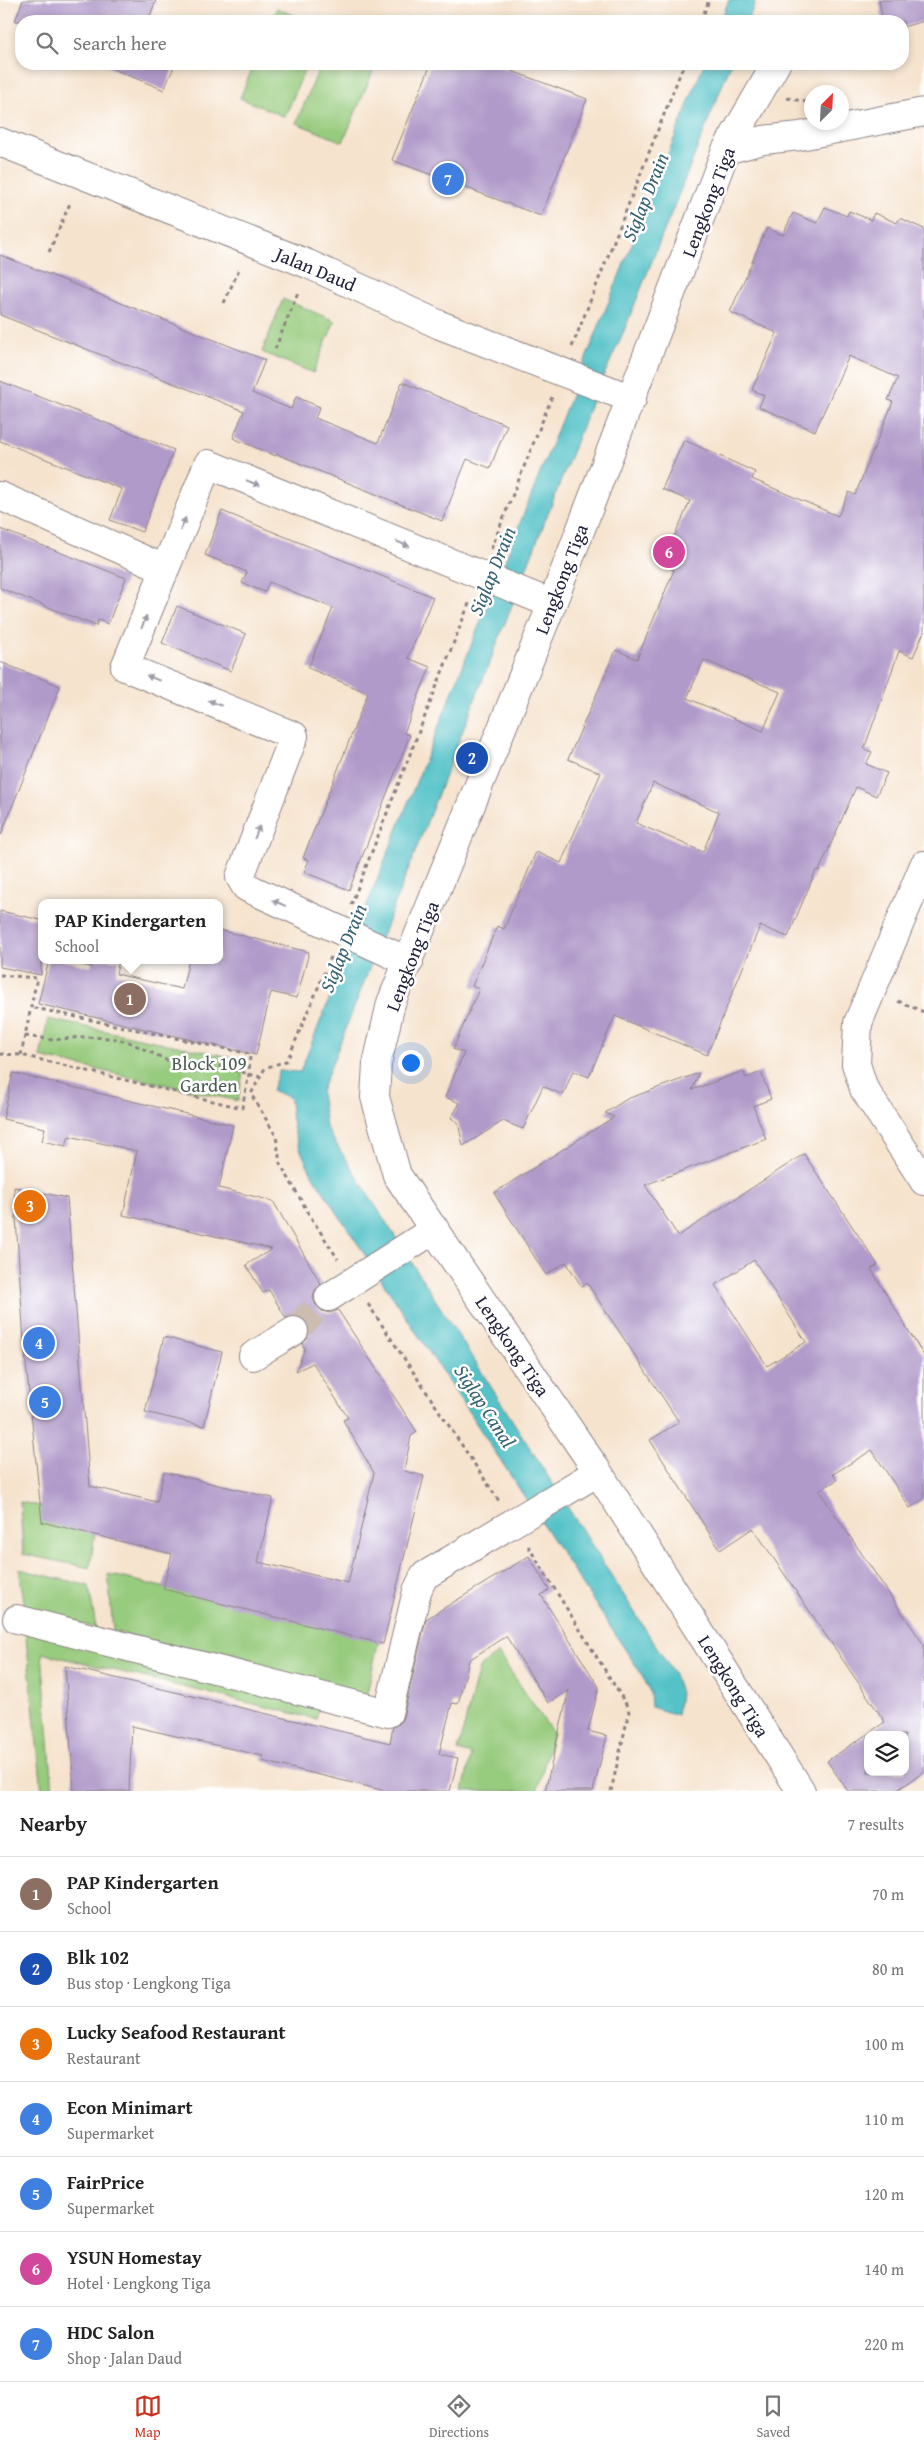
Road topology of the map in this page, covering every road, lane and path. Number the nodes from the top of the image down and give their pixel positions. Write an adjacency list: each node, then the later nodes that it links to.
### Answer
1 (709, 0): 2 (path)
2 (703, 15)
3 (773, 70): 6 (street, Lengkong Tiga)
4 (924, 112): 6 (street)
5 (0, 142): 7 (street, Jalan Daud)
6 (726, 150): 13 (street, Lengkong Tiga)
7 (81, 174): 8 (street, Jalan Daud); 9 (path)
8 (251, 242): 10 (street, Jalan Daud); 11 (path)
9 (49, 252)
10 (308, 264): 12 (path); 13 (street, Jalan Daud)
11 (224, 303)
12 (275, 349)
13 (632, 399): 16 (street, Lengkong Tiga)
14 (0, 496): 15 (street)
15 (165, 569): 16 (street, one-way to 16); 18 (street, one-way to 15)
16 (552, 604): 18 (street, Lengkong Tiga)
17 (924, 864): 26 (street)
18 (409, 962): 27 (street, Lengkong Tiga)
19 (0, 975): 20 (path)
20 (30, 1006): 21 (path); 24 (path)
21 (25, 1036): 23 (path); 24 (path)
22 (0, 1054): 23 (path)
23 (22, 1056): 24 (path)
24 (249, 1074): 25 (path)
25 (260, 1077)
26 (924, 1181)
27 (435, 1229): 28 (street); 31 (street, Lengkong Tiga)
28 (329, 1297)
29 (294, 1331): 30 (street)
30 (252, 1356)
31 (598, 1472): 32 (street); 35 (street, Lengkong Tiga)
32 (16, 1619)
33 (626, 1704): 34 (path)
34 (612, 1791)
35 (801, 1791)

